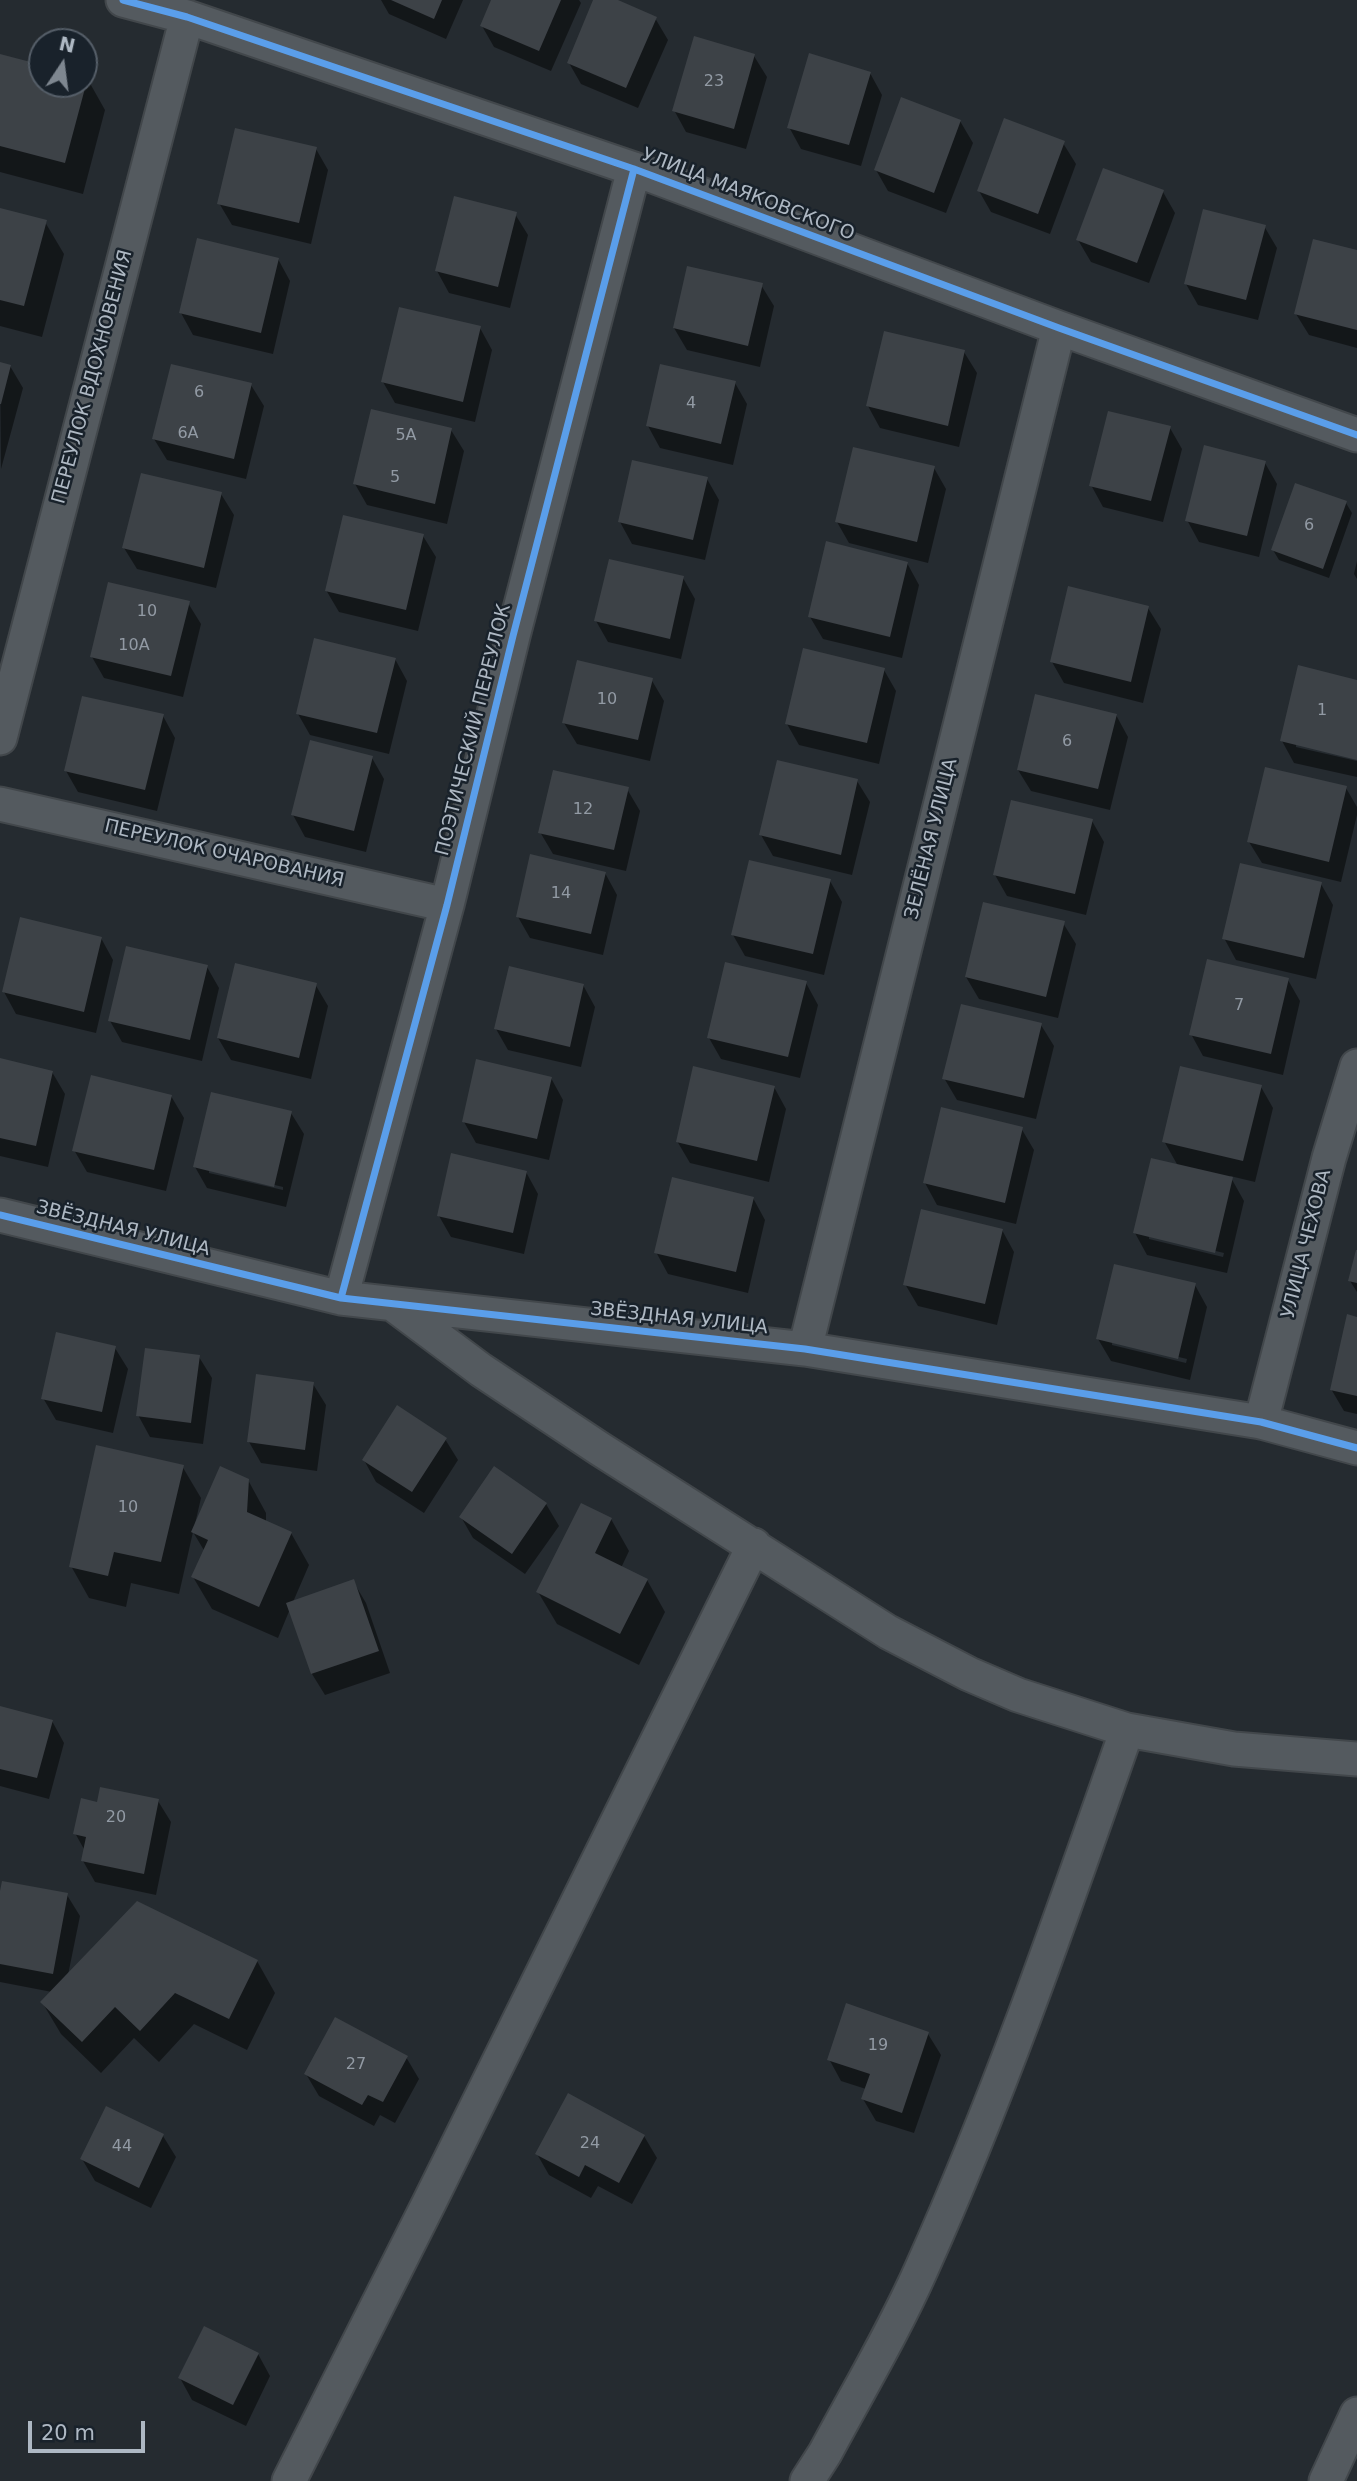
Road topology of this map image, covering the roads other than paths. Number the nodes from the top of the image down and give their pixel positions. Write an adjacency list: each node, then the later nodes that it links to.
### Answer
1 (123, 0): 2 (street, УЛИЦА МАЯКОВСКОГО)
2 (187, 17): 3 (street, УЛИЦА МАЯКОВСКОГО); 6 (street, ПЕРЕУЛОК ВДОХНОВЕНИЯ)
3 (634, 169): 4 (street, УЛИЦА МАЯКОВСКОГО); 8 (street, ПОЭТИЧЕСКИЙ ПЕРЕУЛОК)
4 (1059, 328): 5 (street, УЛИЦА МАЯКОВСКОГО); 13 (street, ЗЕЛЁНАЯ УЛИЦА)
5 (1357, 435)
6 (0, 738)
7 (0, 804): 8 (street, ПЕРЕУЛОК ОЧАРОВАНИЯ)
8 (447, 905): 11 (street, ПОЭТИЧЕСКИЙ ПЕРЕУЛОК)
9 (1357, 1066): 14 (street, УЛИЦА ЧЕХОВА)
10 (0, 1215): 11 (street, ЗВЁЗДНАЯ УЛИЦА)
11 (341, 1298): 12 (street, ЗВЁЗДНАЯ УЛИЦА)
12 (392, 1304): 13 (street, ЗВЁЗДНАЯ УЛИЦА); 16 (street)
13 (805, 1349): 14 (street, ЗВЁЗДНАЯ УЛИЦА)
14 (1261, 1422): 15 (street, ЗВЁЗДНАЯ УЛИЦА)
15 (1357, 1448)
16 (754, 1545): 17 (street); 20 (street)
17 (1127, 1730): 18 (street); 21 (street)
18 (1357, 1759)
19 (1357, 2414): 22 (street)
20 (289, 2481)
21 (807, 2481)
22 (1326, 2481)

